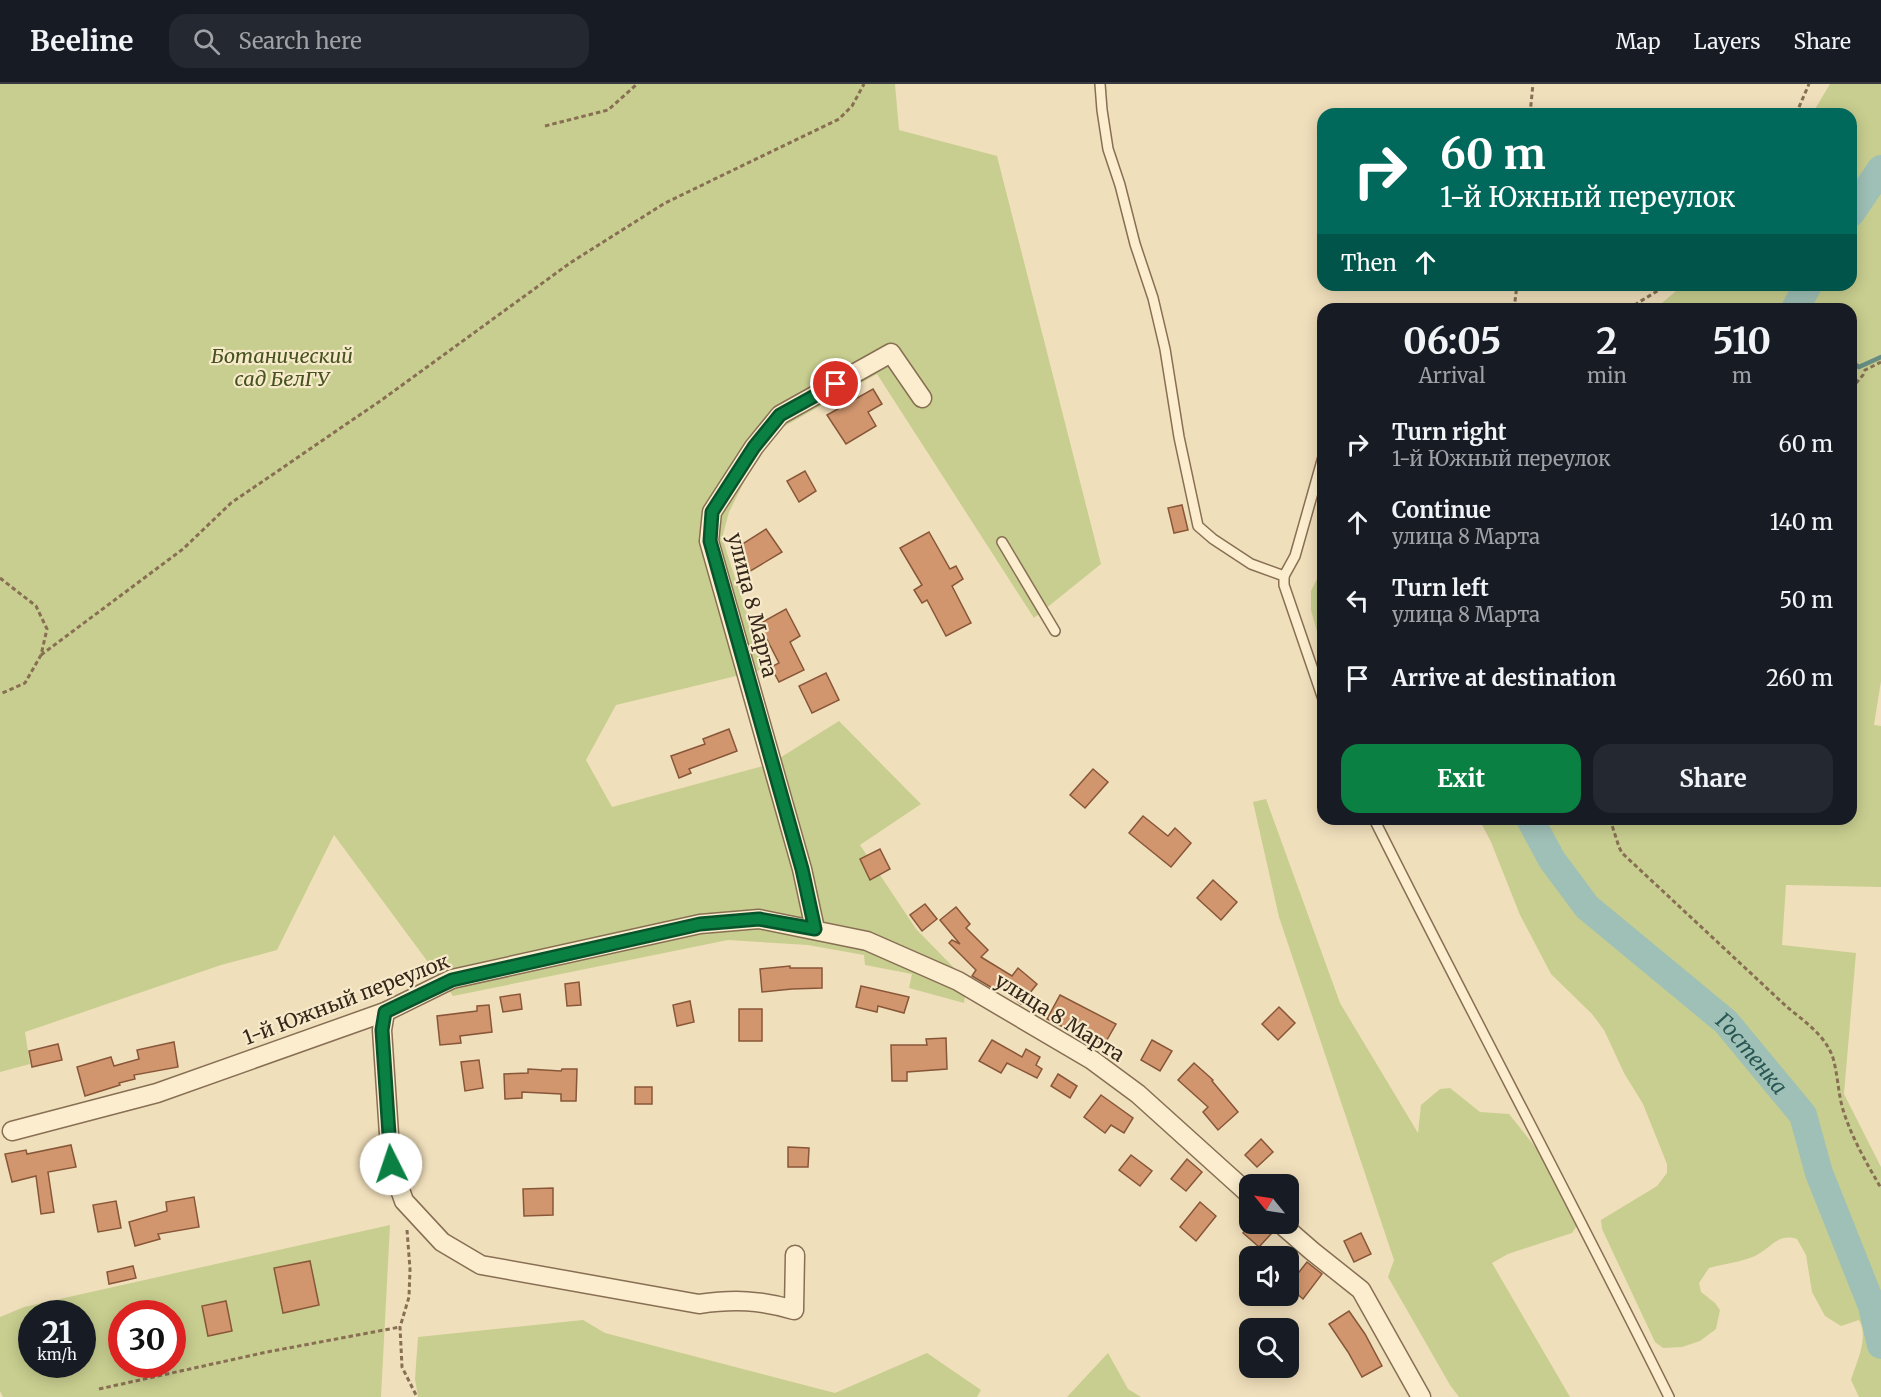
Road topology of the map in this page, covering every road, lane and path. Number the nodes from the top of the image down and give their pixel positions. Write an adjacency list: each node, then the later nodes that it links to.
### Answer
1 (637, 84): 8 (path)
2 (864, 84): 19 (path)
3 (1100, 84): 16 (lane)
4 (1533, 84): 6 (path)
5 (1809, 84): 7 (path)
6 (1531, 108)
7 (1799, 108)
8 (545, 126)
9 (1657, 291): 10 (path)
10 (1638, 303)
11 (1881, 362): 12 (path)
12 (1857, 382)
13 (922, 398): 25 (street, улица 8 Марта)
14 (1317, 478): 16 (lane)
15 (1002, 542): 18 (lane)
16 (1284, 576): 20 (lane)
17 (0, 578): 19 (path)
18 (1055, 631)
19 (41, 655): 21 (path)
20 (1317, 681)
21 (0, 694)
22 (1377, 825): 37 (lane)
23 (1612, 825): 29 (path)
24 (700, 924): 25 (street, улица 8 Марта); 26 (street, 1-й Южный переулок)
25 (815, 929): 28 (street, улица 8 Марта)
26 (385, 1012): 27 (street, 1-й Южный переулок); 30 (street)
27 (12, 1131)
28 (1239, 1185)
29 (1881, 1188)
30 (404, 1201): 32 (street); 33 (path)
31 (1292, 1234): 36 (street)
32 (795, 1255)
33 (400, 1327): 34 (path); 35 (path)
34 (99, 1389)
35 (417, 1397)
36 (1420, 1397)
37 (1669, 1397)

